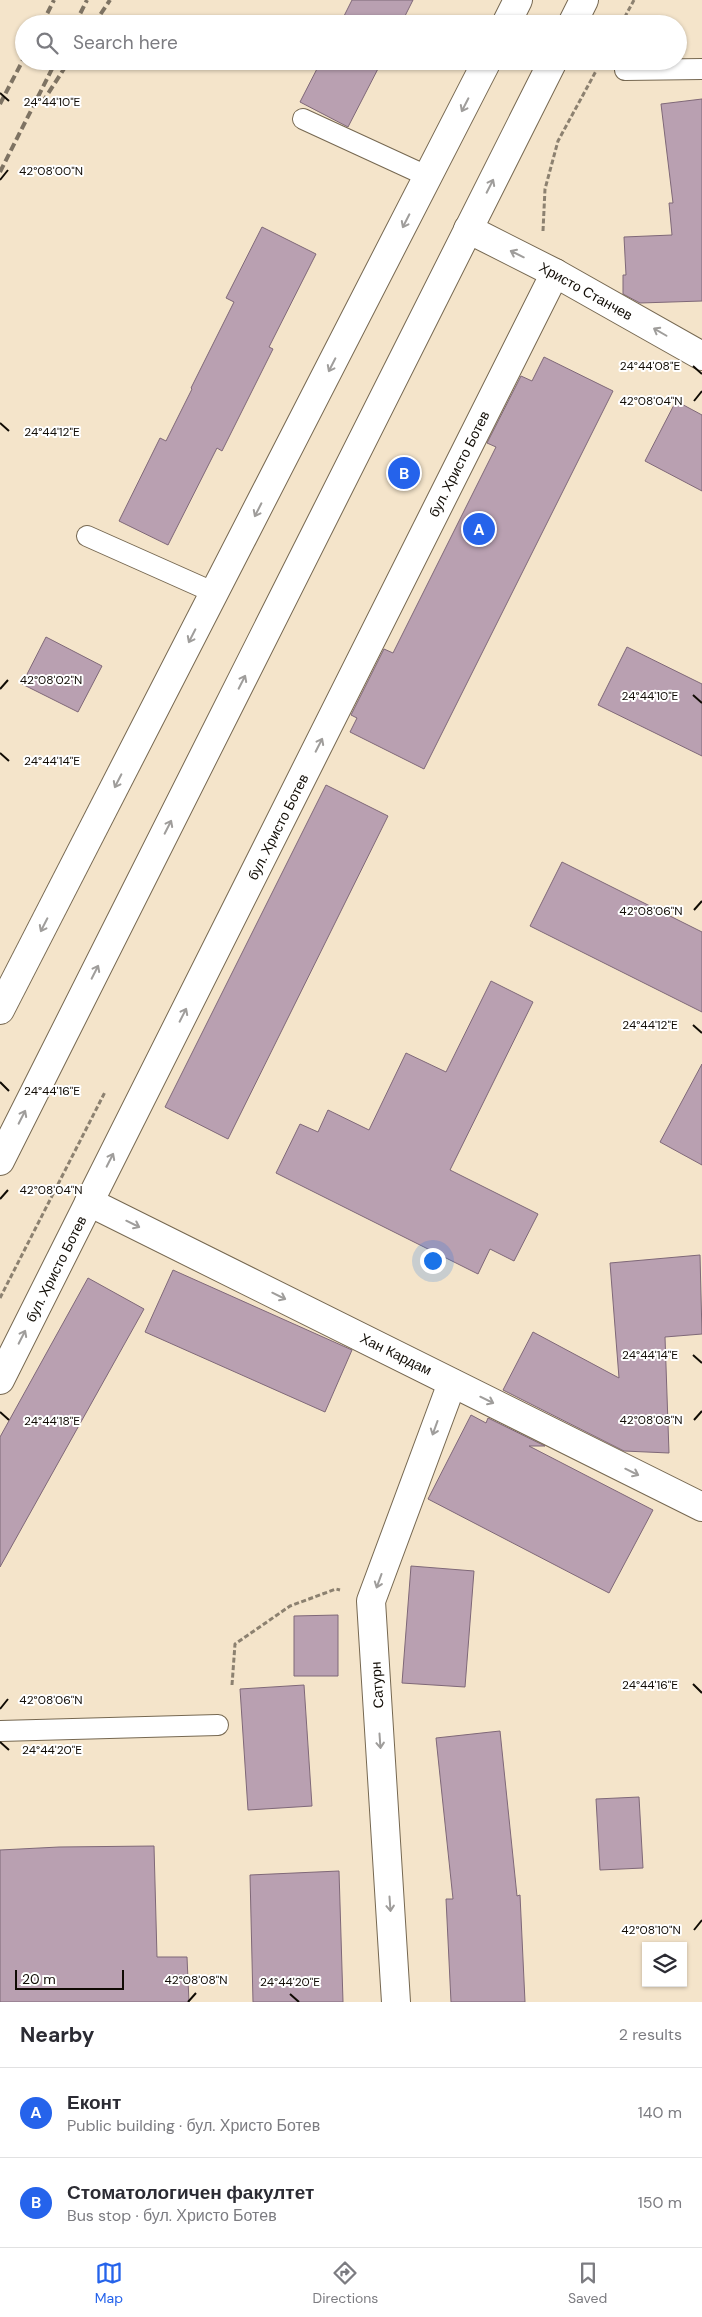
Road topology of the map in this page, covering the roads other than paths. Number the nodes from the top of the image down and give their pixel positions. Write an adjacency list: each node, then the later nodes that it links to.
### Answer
1 (518, 0): 3 (street)
2 (584, 0): 4 (street)
3 (510, 15)
4 (576, 15)
5 (687, 69): 6 (lane)
6 (702, 69)
7 (482, 70): 10 (street, one-way to 10)
8 (548, 70): 11 (street, one-way to 8)
9 (303, 119): 10 (lane)
10 (429, 177): 15 (street, one-way to 15)
11 (468, 229): 12 (street, Христо Станчев, one-way to 11); 17 (street, one-way to 11)
12 (555, 273): 13 (street, Христо Станчев, one-way to 12); 18 (street, бул. Христо Ботев, one-way to 12)
13 (702, 356)
14 (87, 536): 15 (lane)
15 (215, 593): 16 (street, one-way to 16)
16 (0, 1010)
17 (0, 1161)
18 (89, 1202): 19 (street, бул. Христо Ботев, one-way to 18); 20 (street, Хан Кардам, one-way to 20)
19 (0, 1380)
20 (452, 1383): 21 (street, Хан Кардам, one-way to 21); 24 (street, Сатурн, one-way to 24)
21 (702, 1507)
22 (218, 1725): 23 (lane)
23 (0, 1731)
24 (396, 2002)

